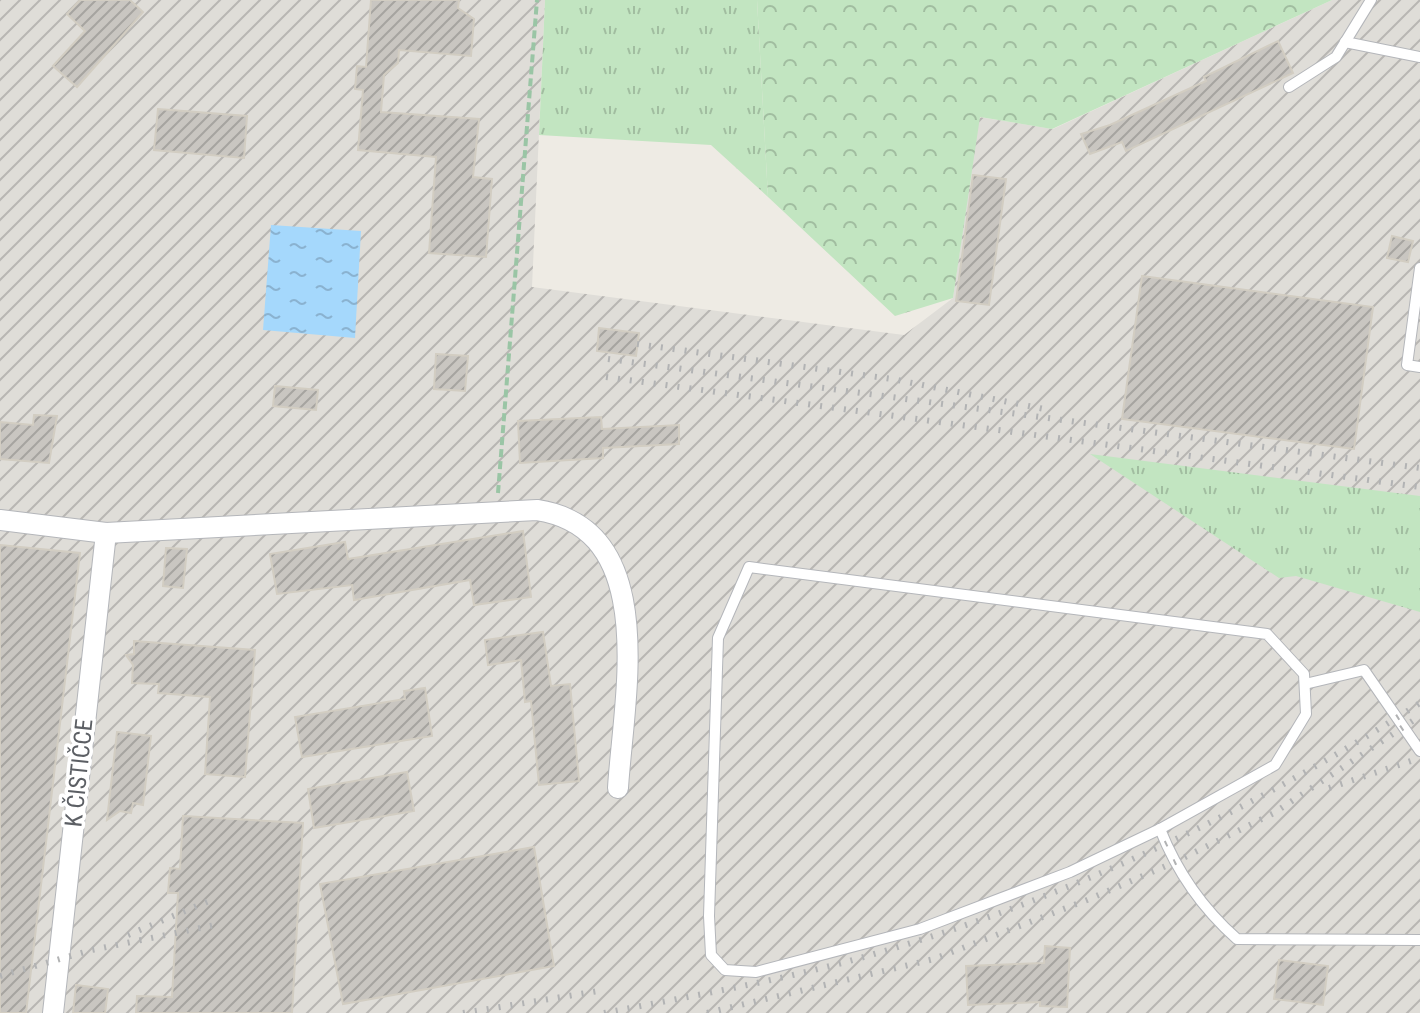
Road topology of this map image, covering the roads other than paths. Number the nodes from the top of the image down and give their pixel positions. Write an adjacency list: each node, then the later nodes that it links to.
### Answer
1 (1371, 0): 2 (lane)
2 (1345, 42): 3 (lane); 4 (lane)
3 (1420, 57)
4 (1289, 87)
5 (1420, 268): 6 (lane)
6 (1420, 367)
7 (0, 520): 8 (street)
8 (106, 533): 11 (street); 14 (street, K ČISTIČCE)
9 (1305, 684): 10 (lane); 12 (lane); 12 (lane)
10 (1420, 751)
11 (618, 788)
12 (1160, 829): 13 (lane)
13 (1420, 940)
14 (53, 1013)

